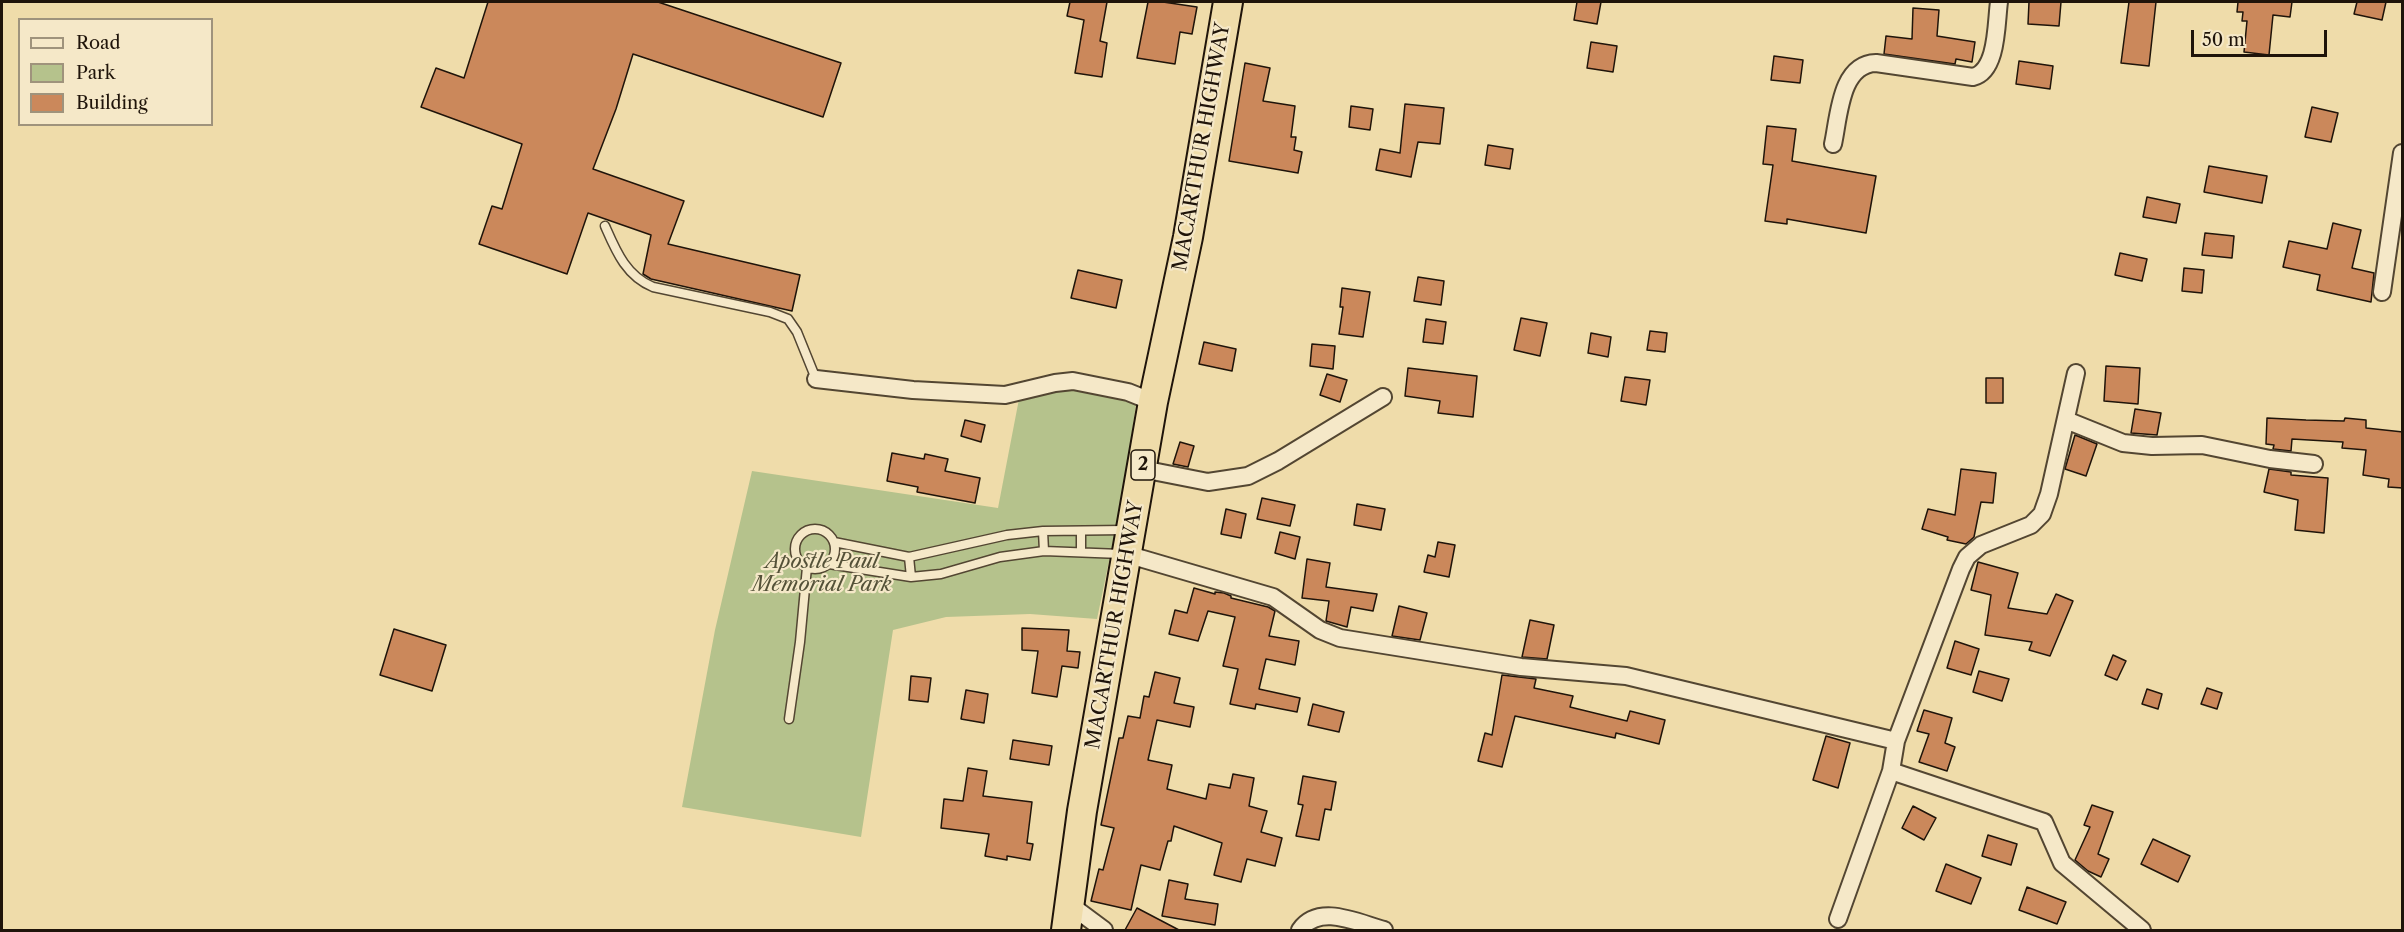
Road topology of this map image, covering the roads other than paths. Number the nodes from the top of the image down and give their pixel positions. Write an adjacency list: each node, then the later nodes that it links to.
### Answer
1 (1228, 2): 10 (highway, MACARTHUR HIGHWAY / 2)
2 (1999, 2): 3 (street)
3 (1833, 144)
4 (2403, 153): 6 (street)
5 (605, 226): 8 (lane)
6 (2382, 292)
7 (2076, 373): 11 (street)
8 (816, 380): 10 (street)
9 (1383, 397): 13 (street)
10 (1152, 402): 13 (highway, MACARTHUR HIGHWAY / 2)
11 (2066, 420): 12 (street); 25 (street)
12 (2314, 464)
13 (1142, 469): 17 (highway, MACARTHUR HIGHWAY / 2)
14 (1043, 531): 15 (lane); 18 (lane); 20 (lane)
15 (1081, 531): 17 (lane); 19 (lane)
16 (834, 542): 20 (lane); 21 (lane); 22 (lane)
17 (1129, 542): 19 (lane); 25 (street); 27 (highway, MACARTHUR HIGHWAY / 2)
18 (1044, 551): 19 (lane); 23 (lane)
19 (1081, 552)
20 (909, 557): 23 (lane)
21 (829, 564): 22 (lane); 23 (lane)
22 (807, 567): 24 (lane)
23 (910, 577)
24 (789, 719)
25 (1896, 741): 26 (street)
26 (1891, 771): 28 (street); 32 (street)
27 (1067, 917): 29 (street)
28 (1838, 919)
29 (1104, 930)
30 (1300, 930): 31 (street)
31 (1383, 930)
32 (2142, 930)

